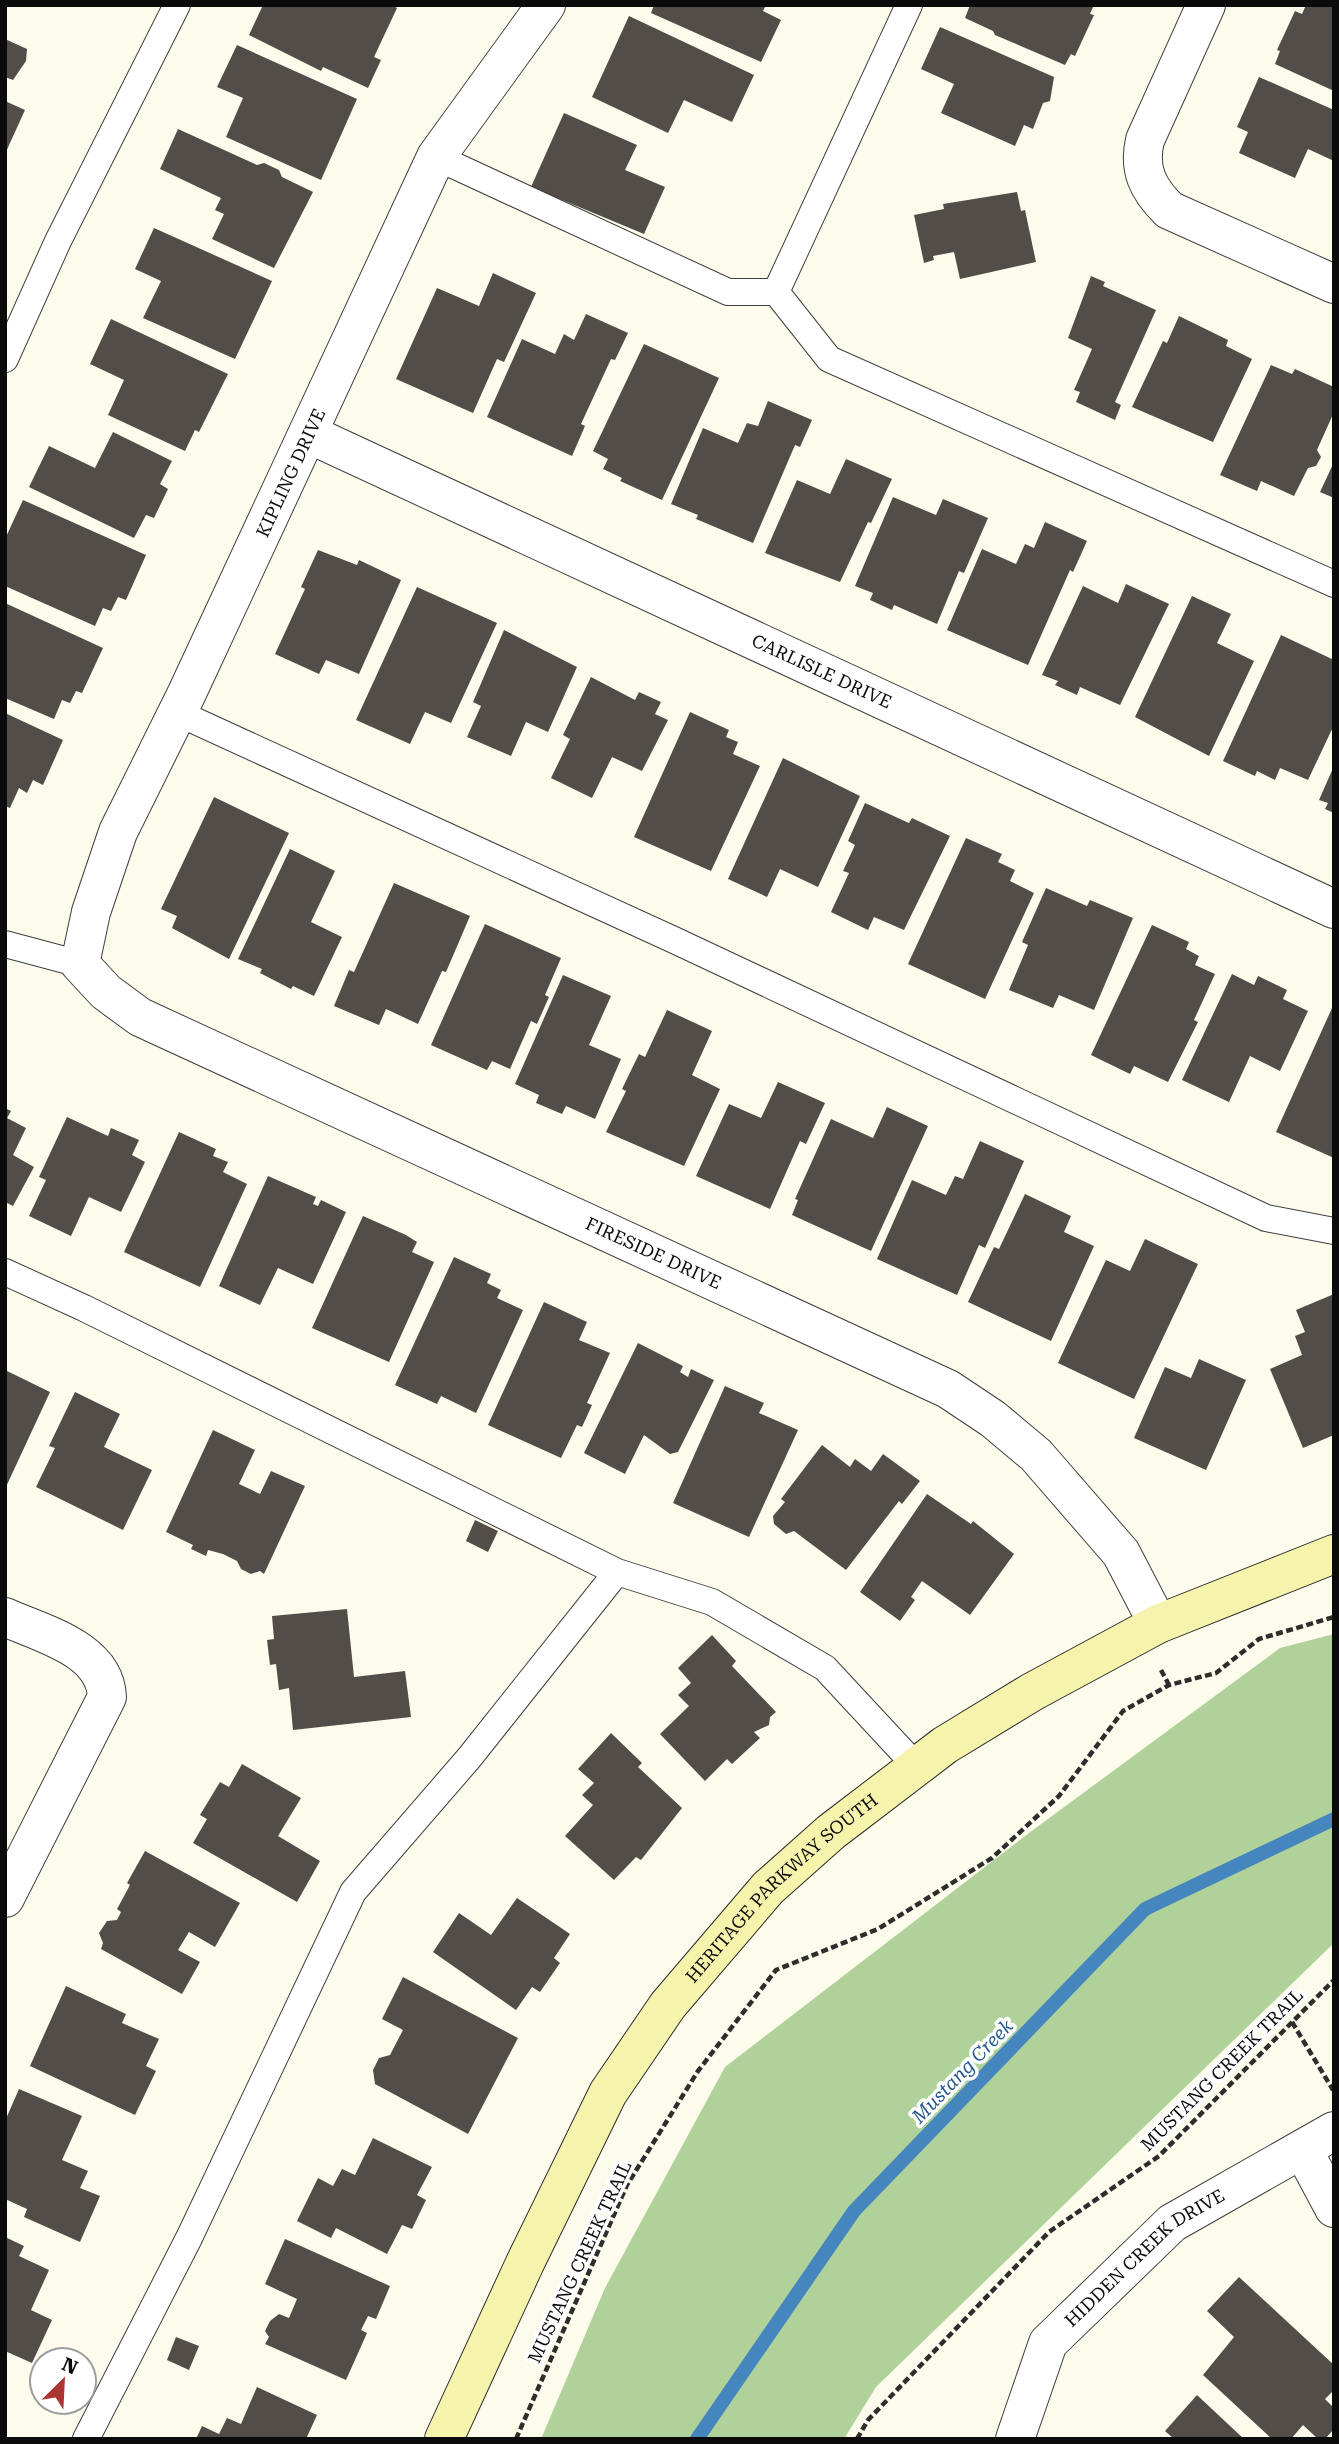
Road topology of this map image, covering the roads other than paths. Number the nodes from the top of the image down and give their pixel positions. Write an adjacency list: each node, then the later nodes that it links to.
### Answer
1 (177, 5): 8 (lane)
2 (546, 5): 5 (street, KIPLING DRIVE)
3 (909, 5): 7 (lane)
4 (1206, 5): 6 (street)
5 (436, 158): 7 (lane); 9 (street, KIPLING DRIVE)
6 (1334, 284)
7 (776, 292): 10 (lane)
8 (5, 359)
9 (309, 434): 11 (street, KIPLING DRIVE); 12 (street, CARLISLE DRIVE)
10 (1334, 584)
11 (178, 713): 14 (street, KIPLING DRIVE); 15 (lane)
12 (1334, 909)
13 (5, 944): 14 (lane)
14 (80, 964): 20 (street, FIRESIDE DRIVE)
15 (1334, 1231)
16 (5, 1272): 18 (lane)
17 (1334, 1554): 20 (street, HERITAGE PARKWAY SOUTH)
18 (617, 1572): 21 (lane); 25 (lane)
19 (5, 1617): 22 (street)
20 (1158, 1625): 21 (street, HERITAGE PARKWAY SOUTH)
21 (917, 1767): 26 (street, HERITAGE PARKWAY SOUTH)
22 (5, 1898)
23 (1318, 2140): 24 (street); 27 (street, HIDDEN CREEK DRIVE)
24 (1334, 2208)
25 (86, 2439)
26 (444, 2439)
27 (1015, 2439)

